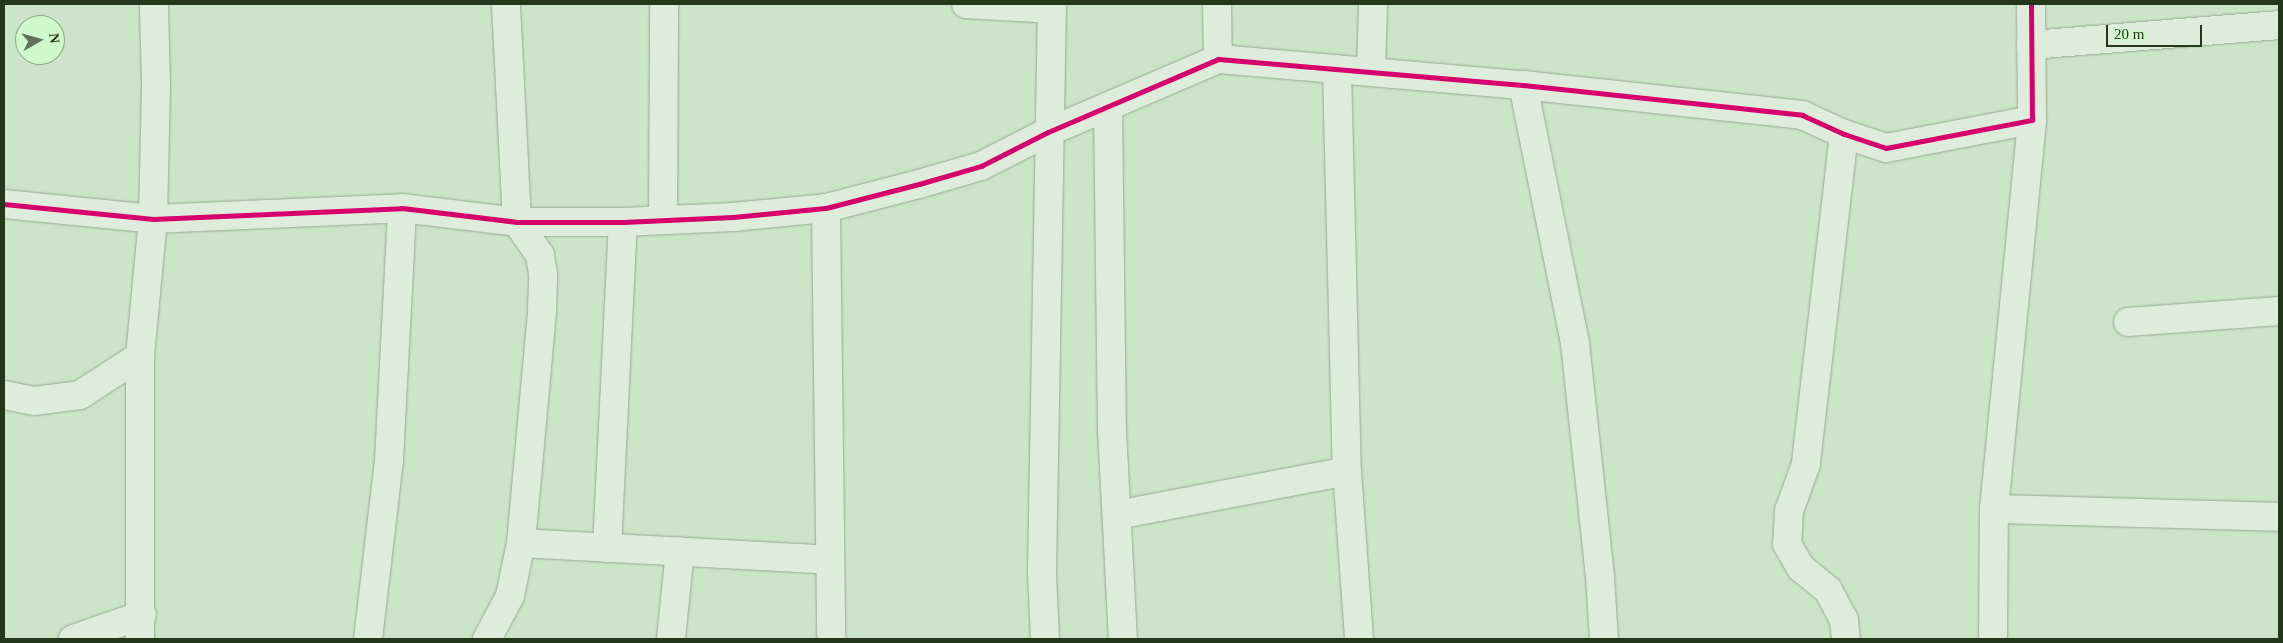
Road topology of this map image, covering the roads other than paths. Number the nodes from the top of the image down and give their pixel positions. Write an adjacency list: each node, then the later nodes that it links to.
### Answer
1 (154, 4): 22 (street)
2 (506, 4): 24 (street)
3 (664, 4): 23 (street)
4 (966, 4): 8 (street)
5 (1216, 4): 11 (street)
6 (1373, 4): 13 (street)
7 (2031, 4): 10 (street)
8 (1052, 6): 17 (street)
9 (2279, 25): 10 (street)
10 (2031, 45): 16 (street)
11 (1218, 59): 12 (street); 15 (street)
12 (1337, 69): 13 (street); 30 (street)
13 (1371, 72): 14 (street)
14 (1523, 84): 18 (street); 47 (street)
15 (1108, 106): 17 (street); 32 (street)
16 (2032, 120): 18 (street); 31 (street)
17 (1048, 132): 21 (street); 44 (street)
18 (1844, 134): 48 (street)
19 (4, 204): 22 (street)
20 (402, 208): 22 (street); 24 (street); 40 (street)
21 (826, 208): 23 (street); 37 (street)
22 (153, 220): 28 (street)
23 (663, 220): 25 (street)
24 (517, 222): 25 (street); 34 (street)
25 (623, 222): 35 (street)
26 (2279, 311): 27 (street)
27 (2128, 322)
28 (140, 356): 29 (street); 38 (street)
29 (4, 395)
30 (1347, 471): 32 (street); 46 (street)
31 (1994, 509): 33 (street); 49 (street)
32 (1116, 515): 45 (street)
33 (2279, 517)
34 (521, 543): 35 (street); 41 (street)
35 (607, 548): 36 (street)
36 (680, 551): 37 (street); 42 (street)
37 (830, 560): 43 (street)
38 (141, 627): 39 (street)
39 (72, 639)
40 (368, 639)
41 (487, 639)
42 (671, 639)
43 (831, 639)
44 (1045, 639)
45 (1123, 639)
46 (1359, 639)
47 (1604, 639)
48 (1846, 639)
49 (1993, 639)

